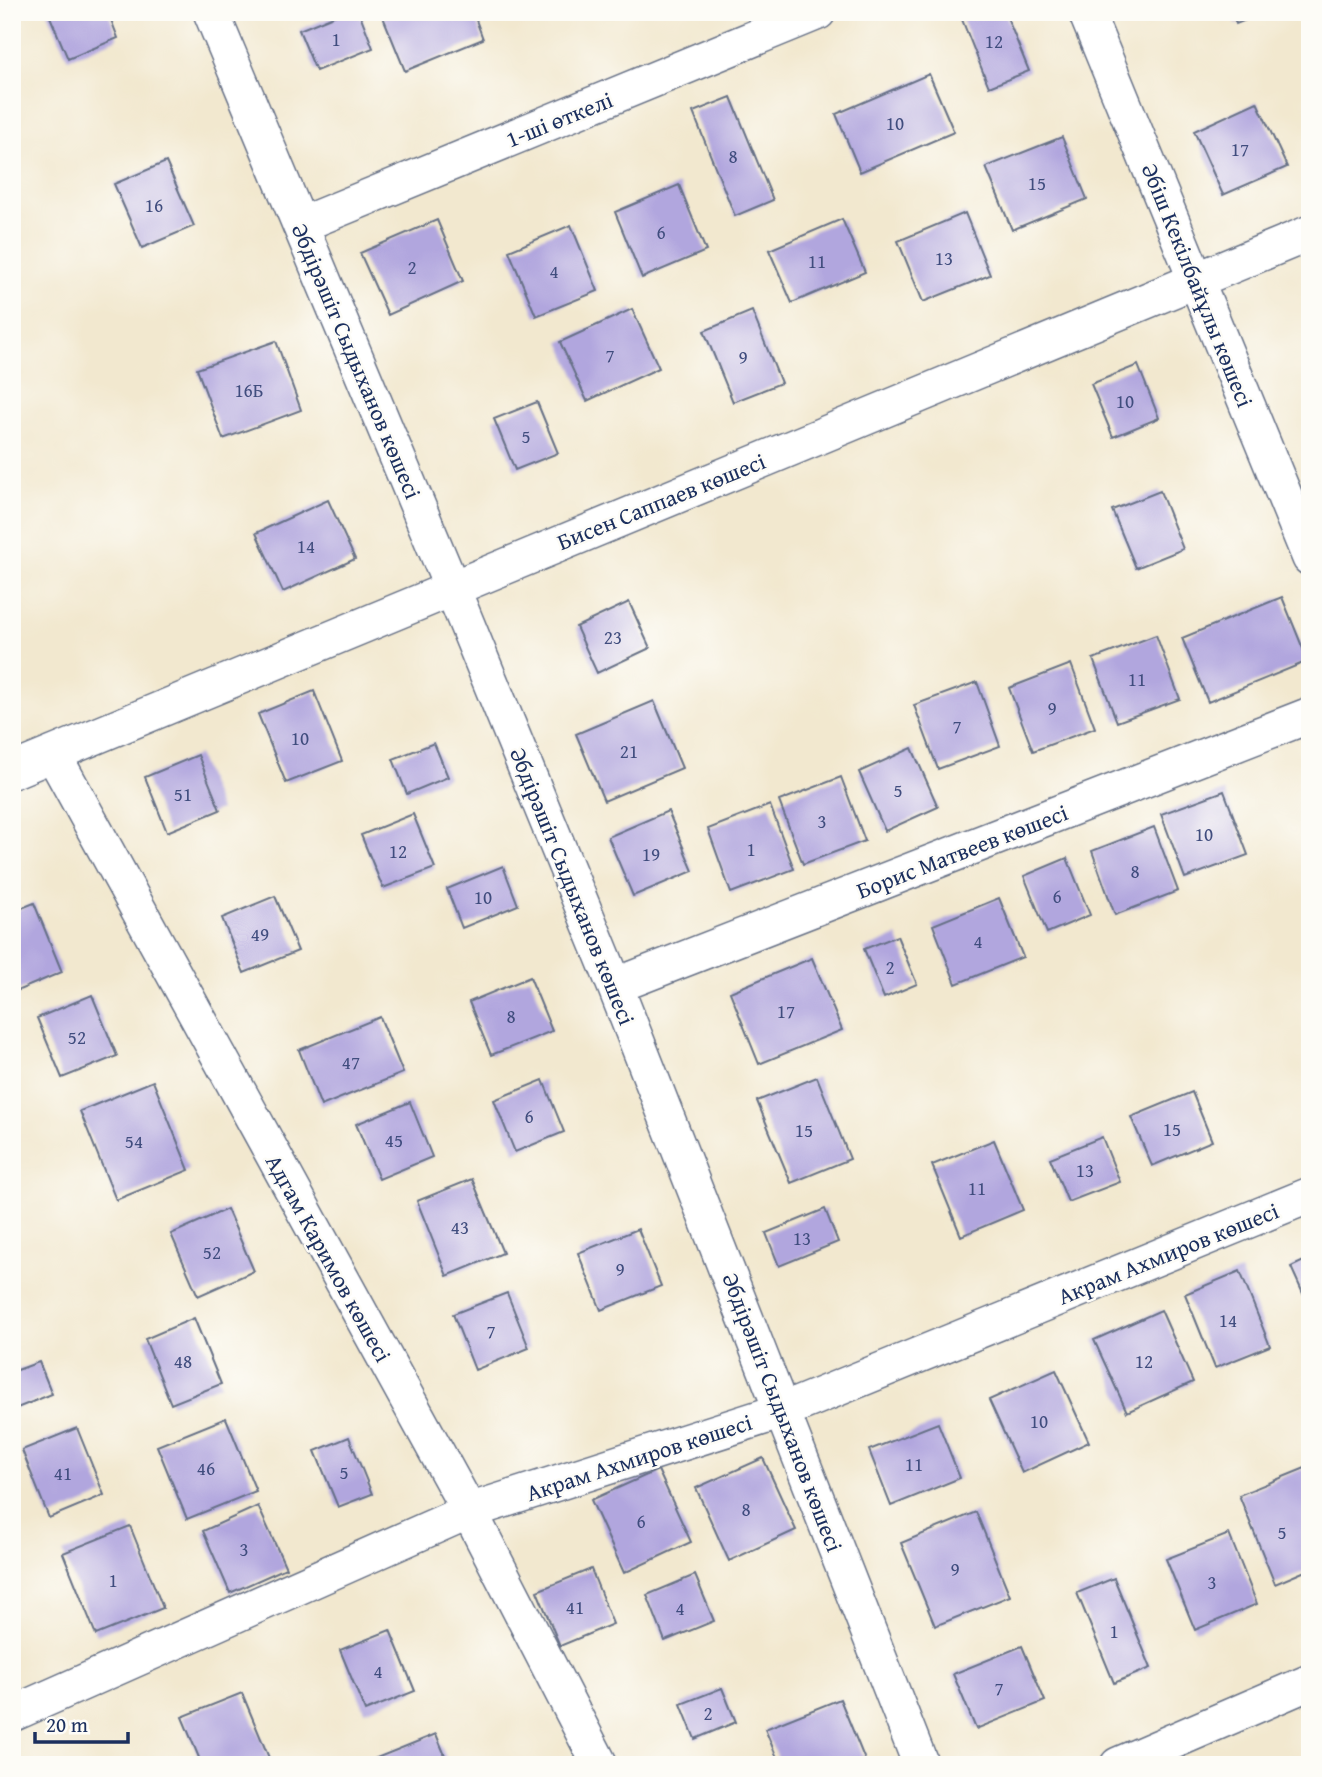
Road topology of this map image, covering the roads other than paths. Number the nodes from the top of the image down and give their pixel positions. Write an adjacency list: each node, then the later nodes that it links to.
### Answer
1 (211, 12): 4 (street, Әбдірәшіт Сыдыханов көшесі)
2 (818, 12): 4 (street, 1-ші өткелі)
3 (1086, 12): 6 (street, Әбіш Кекілбайұлы көшесі)
4 (300, 225): 8 (street, Әбдірәшіт Сыдыханов көшесі)
5 (1310, 233): 6 (street, Бисен Саппаев көшесі)
6 (1195, 280): 7 (street, Әбіш Кекілбайұлы көшесі); 8 (street, Бисен Саппаев көшесі)
7 (1310, 558)
8 (452, 588): 10 (street, Бисен Саппаев көшесі); 12 (street, Әбдірәшіт Сыдыханов көшесі)
9 (1310, 715): 12 (street, Борис Матвеев көшесі)
10 (52, 754): 11 (street, Бисен Саппаев көшесі); 15 (street, Адгам Каримов көшесі)
11 (12, 771)
12 (615, 986): 14 (street, Әбдірәшіт Сыдыханов көшесі)
13 (1310, 1195): 14 (street, Акрам Ахмиров көшесі)
14 (782, 1411): 15 (street, Акрам Ахмиров көшесі); 19 (street, Әбдірәшіт Сыдыханов көшесі)
15 (468, 1511): 17 (street, Акрам Ахмиров көшесі); 18 (street, Адгам Каримов көшесі)
16 (1310, 1682): 20 (street)
17 (12, 1714)
18 (600, 1765)
19 (921, 1765)
20 (1118, 1765)

